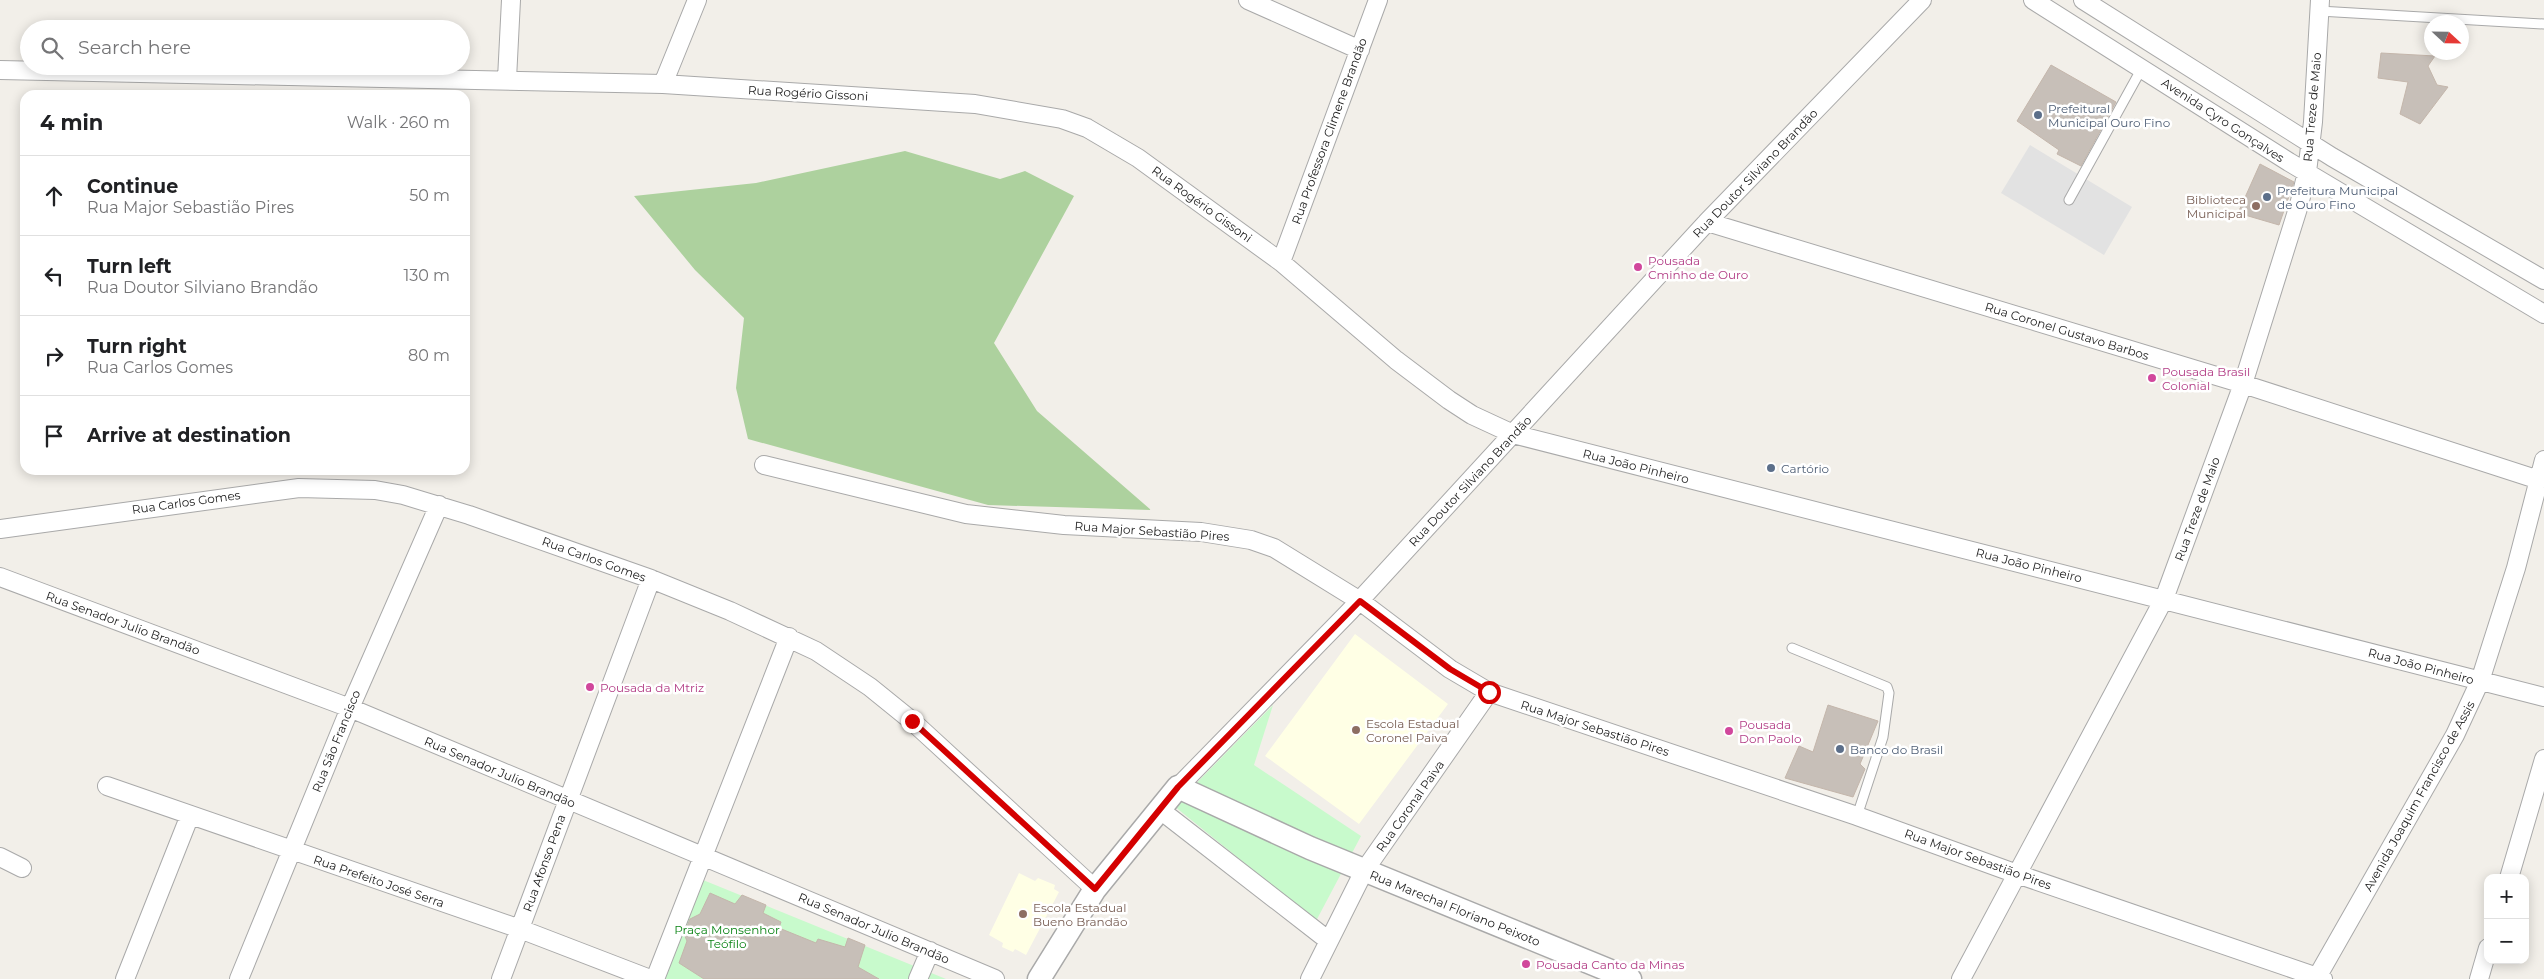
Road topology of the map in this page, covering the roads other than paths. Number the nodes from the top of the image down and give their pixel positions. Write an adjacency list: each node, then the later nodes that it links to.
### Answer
1 (511, 0): 15 (street)
2 (697, 0): 16 (street)
3 (1248, 0): 10 (street)
4 (1378, 0): 10 (street, Rua Professora Climene Brandão)
5 (1922, 0): 20 (street, Rua Doutor Silviano Brandão)
6 (2033, 0): 11 (street, Avenida Cyro Gonçalves)
7 (2083, 0): 17 (street)
8 (2319, 6): 9 (lane); 17 (street, Rua Treze de Maio)
9 (2544, 24)
10 (1360, 50): 21 (street, Rua Professora Climene Brandão)
11 (2142, 68): 18 (street, Avenida Cyro Gonçalves); 19 (lane)
12 (0, 70): 13 (street, Rua Rogério Gissoni)
13 (20, 70)
14 (254, 75): 15 (street, Rua Rogério Gissoni)
15 (507, 80): 16 (street, Rua Rogério Gissoni)
16 (663, 84): 21 (street, Rua Rogério Gissoni)
17 (2311, 144): 18 (street, Rua Treze de Maio); 22 (street)
18 (2307, 172): 23 (street, Avenida Cyro Gonçalves); 24 (street, Rua Treze de Maio)
19 (2069, 200)
20 (1707, 222): 24 (street, Rua Coronel Gustavo Barbos); 25 (street, Rua Doutor Silviano Brandão)
21 (1281, 262): 25 (street, Rua Rogério Gissoni)
22 (2544, 280)
23 (2544, 314)
24 (2243, 384): 28 (street, Rua Coronel Gustavo Barbos); 33 (street, Rua Treze de Maio)
25 (1513, 434): 33 (street, Rua João Pinheiro); 34 (street, Rua Doutor Silviano Brandão)
26 (2544, 460): 28 (street, Avenida Joaquim Francisco de Assis)
27 (764, 465): 34 (street, Rua Major Sebastião Pires)
28 (2539, 480): 37 (street, Avenida Joaquim Francisco de Assis)
29 (439, 505): 30 (street, Rua Carlos Gomes); 32 (street, Rua Carlos Gomes); 40 (street, Rua São Francisco)
30 (0, 529)
31 (0, 577): 40 (street, Rua Senador Julio Brandão)
32 (651, 579): 35 (street, Rua Carlos Gomes); 44 (street, Rua Afonso Pena)
33 (2164, 599): 37 (street, Rua João Pinheiro); 53 (street, Rua Treze de Maio)
34 (1360, 601): 38 (street, Rua Major Sebastião Pires); 43 (street, Rua Doutor Silviano Brandão)
35 (789, 637): 49 (street); 55 (street, Rua Carlos Gomes)
36 (1792, 648): 47 (lane)
37 (2480, 681): 39 (street, Rua João Pinheiro); 60 (street, Avenida Joaquim Francisco de Assis)
38 (1489, 692): 47 (street, Rua Major Sebastião Pires); 52 (street, Rua Coronal Paiva)
39 (2544, 697)
40 (350, 708): 44 (street, Rua Senador Julio Brandão); 48 (street, Rua São Francisco)
41 (2544, 759): 54 (street)
42 (107, 786): 46 (street, Rua Prefeito José Serra)
43 (1178, 787): 45 (street, Rua Doutor Silviano Brandão); 52 (street, Rua Marechal Floriano Peixoto)
44 (567, 801): 49 (street, Rua Senador Julio Brandão); 56 (street, Rua Afonso Pena)
45 (1159, 809): 55 (street, Rua Doutor Silviano Brandão); 57 (street)
46 (190, 815): 48 (street, Rua Prefeito José Serra); 61 (street)
47 (1857, 816): 53 (street, Rua Major Sebastião Pires)
48 (291, 851): 56 (street, Rua Prefeito José Serra); 62 (street, Rua São Francisco)
49 (703, 856): 58 (street, Rua Senador Julio Brandão); 65 (street)
50 (0, 857): 51 (street)
51 (22, 868)
52 (1364, 870): 57 (street, Rua Coronal Paiva); 70 (street, Rua Marechal Floriano Peixoto)
53 (2017, 874): 60 (street, Rua Major Sebastião Pires); 71 (street, Rua Treze de Maio)
54 (2510, 874)
55 (1095, 889): 68 (street, Rua Doutor Silviano Brandão)
56 (520, 929): 63 (street, Rua Afonso Pena); 64 (street, Rua Prefeito José Serra)
57 (1329, 940): 69 (street, Rua Coronal Paiva)
58 (930, 951): 66 (street); 67 (street, Rua Senador Julio Brandão)
59 (2484, 960): 72 (street)
60 (2318, 978)
61 (124, 979)
62 (239, 979)
63 (501, 979)
64 (650, 979)
65 (655, 979)
66 (918, 979)
67 (995, 979)
68 (1039, 979)
69 (1310, 979)
70 (1630, 979)
71 (1961, 979)
72 (2478, 979)

